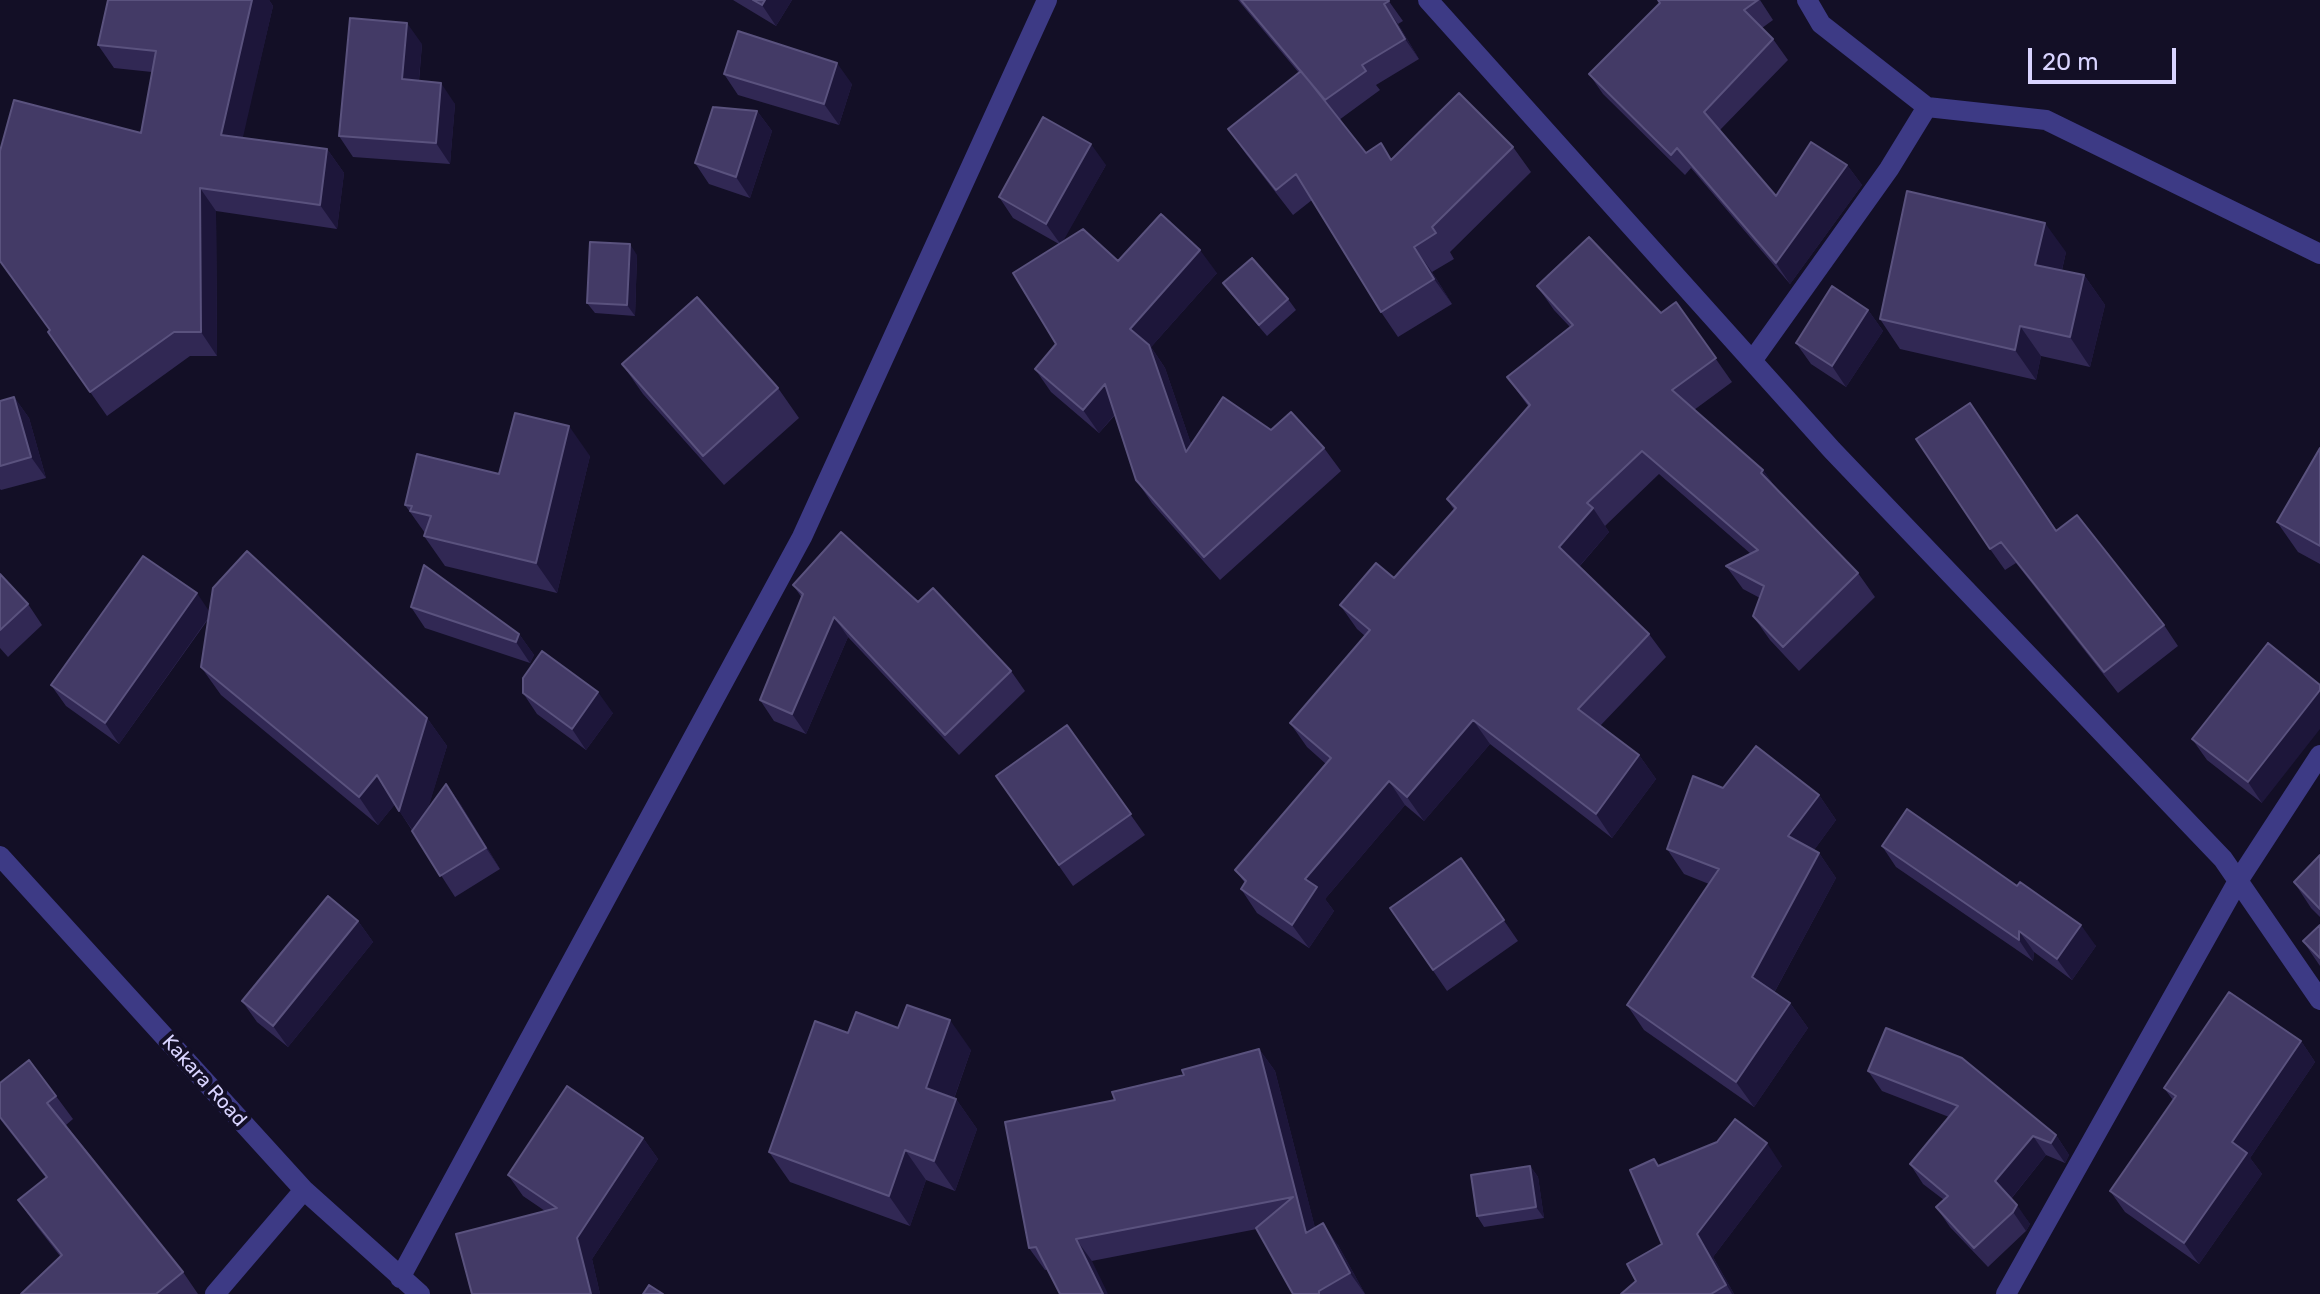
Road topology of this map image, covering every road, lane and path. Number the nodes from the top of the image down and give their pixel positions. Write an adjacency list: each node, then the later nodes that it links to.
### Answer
1 (1047, 0): 12 (street)
2 (1428, 0): 6 (street)
3 (1807, 0): 4 (street)
4 (1927, 107): 5 (street); 6 (street)
5 (2320, 254)
6 (1752, 361): 9 (street)
7 (2320, 755): 9 (street)
8 (0, 856): 11 (street, Kakara Road)
9 (2238, 881): 10 (street); 15 (street)
10 (2320, 1000)
11 (304, 1190): 12 (street, Kakara Road); 13 (street)
12 (400, 1278): 14 (street, Kakara Road)
13 (215, 1294)
14 (420, 1294)
15 (2006, 1294)

